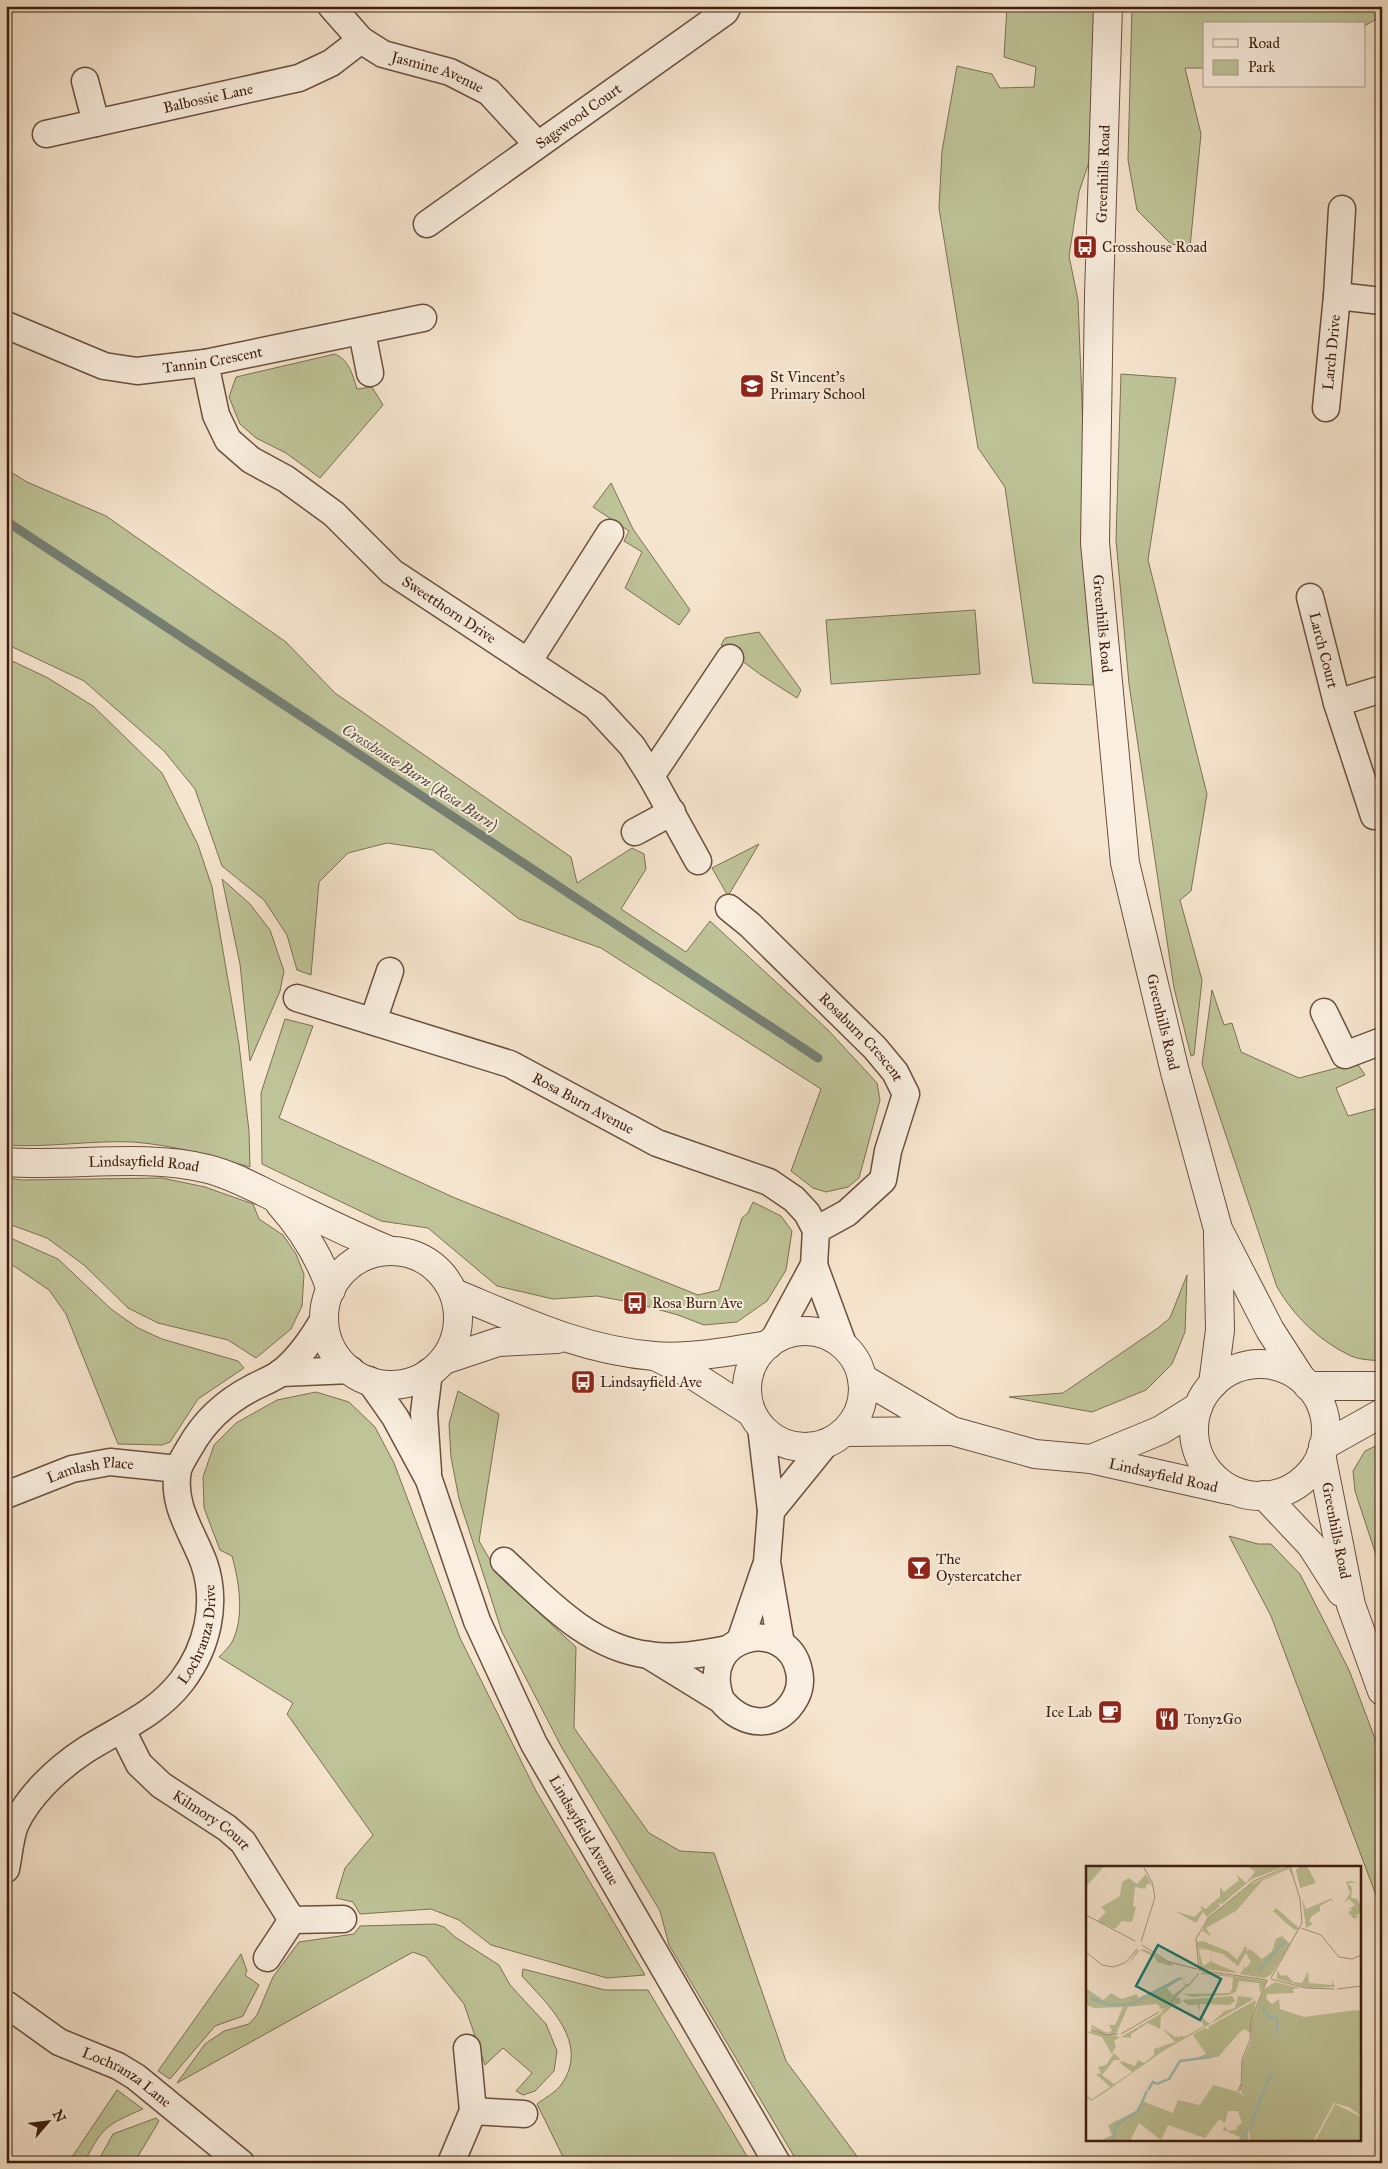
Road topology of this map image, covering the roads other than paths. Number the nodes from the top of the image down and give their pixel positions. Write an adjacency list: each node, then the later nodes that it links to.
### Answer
1 (331, 6): 4 (street, Jasmine Avenue)
2 (728, 6): 8 (street, Sagewood Court)
3 (1108, 6): 38 (street, Greenhills Road)
4 (361, 40): 6 (street, Balbossie Lane); 8 (street, Jasmine Avenue)
5 (84, 81): 6 (street)
6 (96, 123): 7 (street, Balbossie Lane)
7 (46, 134)
8 (537, 144): 10 (street, Sagewood Court)
9 (1342, 209): 11 (street, Larch Drive)
10 (428, 224)
11 (1337, 296): 12 (street, Larch Drive); 18 (street, Larch Drive)
12 (1382, 301)
13 (423, 318): 15 (street, Tannin Crescent)
14 (6, 325): 16 (street, Tannin Crescent)
15 (362, 332): 16 (street, Tannin Crescent); 17 (street)
16 (204, 363): 22 (street, Sweetthorn Drive)
17 (370, 373)
18 (1326, 408)
19 (610, 533): 22 (street)
20 (1310, 597): 24 (street, Larch Court)
21 (730, 658): 25 (street)
22 (528, 662): 25 (street, Sweetthorn Drive)
23 (1382, 689): 24 (street, Larch Court)
24 (1337, 703): 27 (street, Larch Court)
25 (651, 776): 26 (street, Sweetthorn Drive)
26 (672, 812): 28 (street); 29 (street, Sweetthorn Drive)
27 (1374, 816)
28 (635, 832)
29 (698, 860)
30 (728, 908): 39 (street, Rosaburn Crescent)
31 (390, 972): 34 (street)
32 (298, 998): 34 (street, Rosa Burn Avenue)
33 (1324, 1012): 35 (street)
34 (373, 1021): 39 (street, Rosa Burn Avenue)
35 (1382, 1040)
36 (6, 1162): 37 (street, Lindsayfield Road)
37 (274, 1197): 40 (street, Lindsayfield Road); 42 (street, Lindsayfield Road)
38 (1218, 1229): 53 (street, Greenhills Road); 54 (street, Greenhills Road)
39 (816, 1230): 41 (street)
40 (388, 1250): 42 (street); 43 (street)
41 (814, 1265): 46 (street); 47 (street)
42 (330, 1290): 44 (street)
43 (454, 1294): 45 (street); 49 (street)
44 (324, 1320): 50 (street, Lochranza Drive); 51 (street)
45 (564, 1339): 48 (street); 49 (street)
46 (771, 1342): 47 (street); 48 (street); 58 (street)
47 (843, 1344): 52 (street)
48 (656, 1357): 58 (street)
49 (436, 1366): 51 (street); 64 (street, Lindsayfield Avenue)
50 (280, 1373): 51 (street, Lochranza Drive); 63 (street, Lochranza Drive)
51 (360, 1375): 64 (street, Lindsayfield Avenue)
52 (862, 1378): 59 (street, Lindsayfield Road); 60 (street)
53 (1305, 1382): 54 (street); 55 (street); 61 (street)
54 (1213, 1384): 56 (street)
55 (1382, 1386)
56 (1198, 1407): 62 (street, Lindsayfield Road); 65 (street)
57 (1382, 1413): 61 (street)
58 (756, 1420): 60 (street); 68 (street)
59 (952, 1431): 60 (street, Lindsayfield Road); 62 (street, Lindsayfield Road)
60 (835, 1437): 68 (street)
61 (1322, 1450): 67 (street); 71 (street, Greenhills Road)
62 (1091, 1459): 65 (street, Lindsayfield Road)
63 (178, 1469): 66 (street, Lamlash Place); 77 (street, Lochranza Drive)
64 (428, 1480): 89 (street, Lindsayfield Avenue)
65 (1235, 1491): 67 (street)
66 (6, 1495)
67 (1264, 1495): 71 (street, Greenhills Road)
68 (771, 1511): 70 (street)
69 (504, 1561): 74 (street)
70 (767, 1562): 72 (street); 73 (street)
71 (1351, 1605): 75 (street, Greenhills Road)
72 (781, 1644): 73 (street); 76 (street)
73 (734, 1645): 74 (street); 76 (street)
74 (648, 1656): 76 (street)
75 (1382, 1690)
76 (721, 1700)
77 (122, 1730): 78 (street, Lochranza Drive); 81 (street, Kilmory Court)
78 (10, 1824): 79 (street, Lochranza Drive)
79 (6, 1869)
80 (344, 1919): 81 (street)
81 (292, 1920): 82 (street)
82 (268, 1958)
83 (6, 2004): 87 (street, Lochranza Lane)
84 (467, 2048): 85 (street)
85 (473, 2111): 86 (street); 88 (street)
86 (524, 2114)
87 (241, 2163)
88 (451, 2163)
89 (777, 2163)

